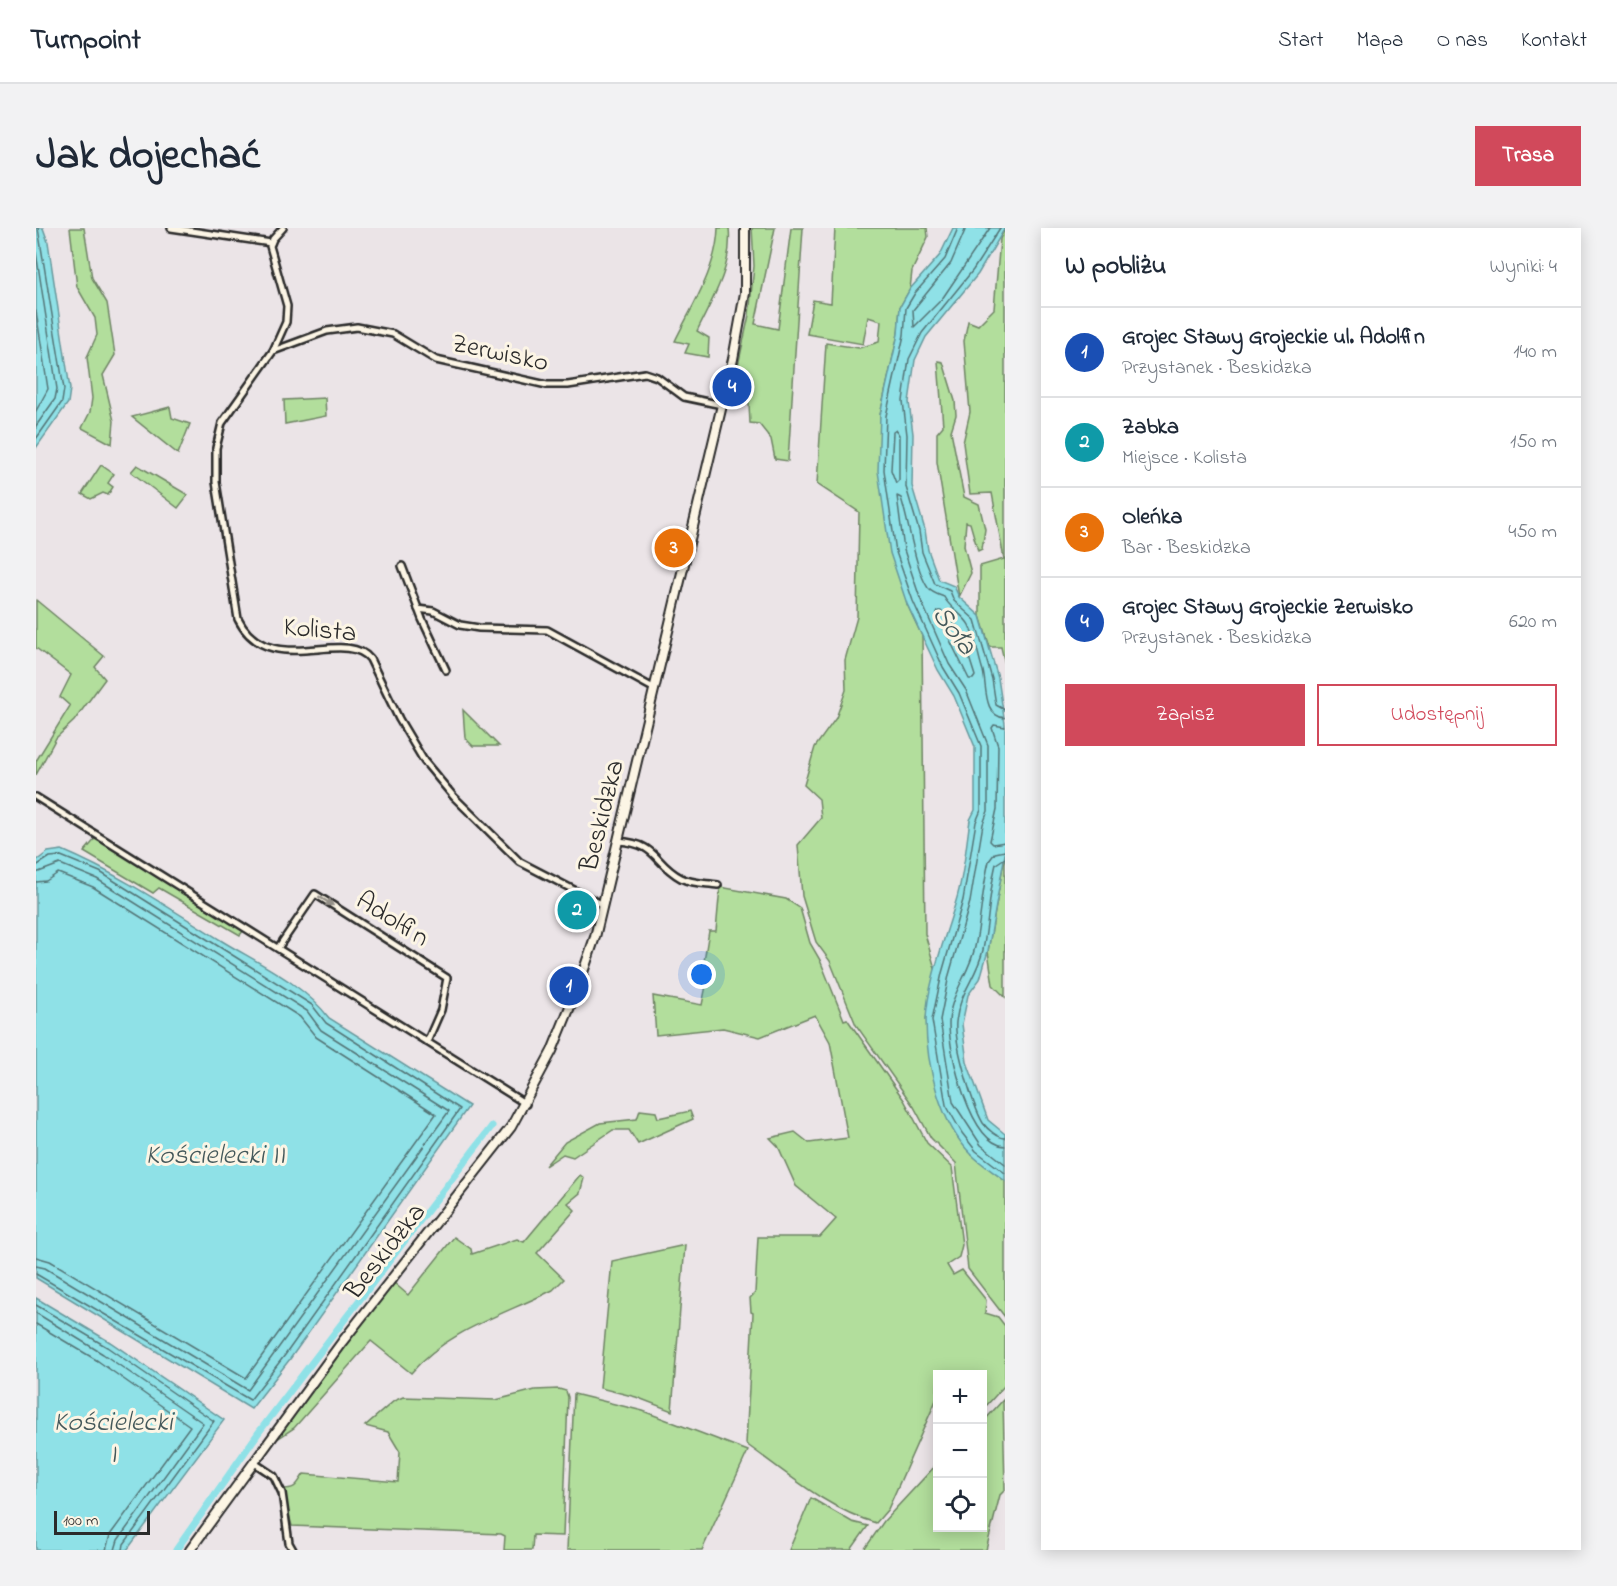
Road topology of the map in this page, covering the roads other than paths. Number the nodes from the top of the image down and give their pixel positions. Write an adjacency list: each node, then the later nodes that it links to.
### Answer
1 (171, 228): 4 (street)
2 (283, 228): 4 (street)
3 (745, 228): 6 (main road, Beskidzka)
4 (271, 243): 5 (street, Kolista)
5 (273, 351): 6 (street, Zerwisko); 14 (street, Kolista)
6 (722, 405): 10 (main road, Beskidzka)
7 (402, 566): 8 (street)
8 (418, 609): 9 (street); 10 (street)
9 (446, 670)
10 (655, 689): 12 (main road, Beskidzka)
11 (36, 797): 15 (street)
12 (618, 841): 13 (street); 14 (main road, Beskidzka)
13 (718, 885)
14 (603, 905): 17 (main road, Beskidzka)
15 (278, 948): 16 (street); 16 (street, Adolfin, one-way to 16)
16 (427, 1042): 17 (street)
17 (526, 1104): 18 (main road, Beskidzka)
18 (253, 1462): 19 (main road, Beskidzka); 20 (street)
19 (190, 1550)
20 (293, 1550)

